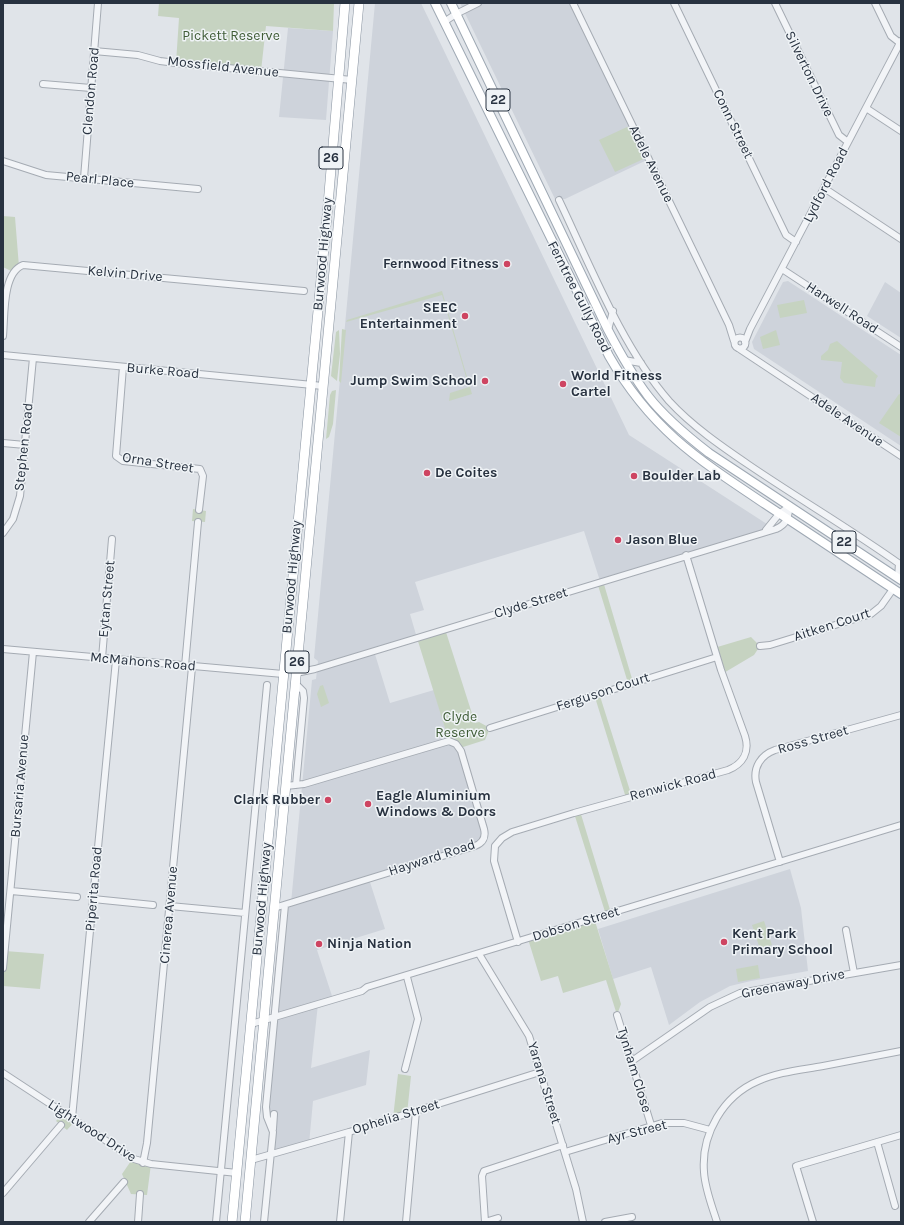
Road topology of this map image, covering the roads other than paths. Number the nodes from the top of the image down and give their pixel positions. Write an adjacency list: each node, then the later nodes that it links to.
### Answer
1 (98, 3): 14 (street, Clendon Road)
2 (345, 3): 15 (highway, Burwood Highway / 26)
3 (359, 3): 16 (highway, Burwood Highway / 26)
4 (435, 3): 12 (main road, Ferntree Gully Road / 22)
5 (451, 3): 11 (main road, Ferntree Gully Road / 22)
6 (478, 3): 11 (street)
7 (573, 3): 38 (street, Adele Avenue)
8 (674, 3): 30 (street, Conn Street)
9 (774, 3): 21 (street, Silverton Drive)
10 (875, 3): 13 (street)
11 (456, 14): 12 (street); 27 (main road, Ferntree Gully Road / 22)
12 (444, 22): 32 (main road, Ferntree Gully Road / 22)
13 (900, 42): 19 (street, Lydford Road)
14 (94, 51): 15 (street, Mossfield Avenue); 18 (street, Clendon Road)
15 (338, 79): 16 (street, Mossfield Avenue); 45 (highway, Burwood Highway / 26)
16 (352, 80): 46 (highway, Burwood Highway / 26)
17 (43, 84): 18 (street)
18 (91, 88): 23 (street, Clendon Road)
19 (866, 108): 20 (street); 21 (street, Lydford Road)
20 (901, 131)
21 (848, 142): 24 (street, Lydford Road)
22 (3, 161): 23 (street, Pearl Place)
23 (84, 178): 25 (street, Pearl Place)
24 (824, 188): 29 (street); 30 (street, Lydford Road)
25 (198, 189)
26 (559, 200): 28 (street, Ferntree Gully Road)
27 (550, 211): 28 (street); 31 (main road, Ferntree Gully Road / 22)
28 (566, 214): 35 (street, Ferntree Gully Road)
29 (901, 239)
30 (796, 242): 33 (street, Lydford Road)
31 (568, 248): 32 (main road); 36 (main road, Ferntree Gully Road / 22)
32 (556, 253): 57 (main road, Ferntree Gully Road / 22)
33 (782, 269): 38 (street, Lydford Road); 39 (street, Harwell Road)
34 (304, 291): 37 (street, Kelvin Drive)
35 (613, 311): 36 (street); 43 (street, Ferntree Gully Road)
36 (608, 330): 42 (main road, Ferntree Gully Road / 22)
37 (3, 336)
38 (740, 342): 49 (street, Adele Avenue)
39 (901, 347)
40 (3, 355): 41 (street, Burke Road)
41 (33, 358): 44 (street, Burke Road); 48 (street, Stephen Road)
42 (624, 360): 43 (street); 53 (main road, Ferntree Gully Road / 22)
43 (641, 363): 52 (street, Ferntree Gully Road)
44 (123, 367): 45 (street, Burke Road); 50 (street, Orna Street)
45 (311, 384): 46 (street, Burke Road); 77 (highway, Burwood Highway / 26)
46 (323, 386): 76 (highway, Burwood Highway / 26)
47 (3, 444): 48 (street)
48 (25, 445): 61 (street, Stephen Road)
49 (901, 456)
50 (117, 458): 51 (street); 56 (street, Orna Street)
51 (112, 462)
52 (764, 475): 53 (street); 54 (street, Ferntree Gully Road)
53 (768, 493): 55 (main road, Ferntree Gully Road / 22)
54 (810, 505): 55 (street); 64 (street, Ferntree Gully Road)
55 (793, 508): 57 (street); 58 (street); 65 (main road, Ferntree Gully Road / 22)
56 (200, 510)
57 (779, 514): 58 (main road, Ferntree Gully Road / 22); 60 (street)
58 (788, 519): 60 (street, Clyde Street); 66 (main road, Ferntree Gully Road / 22)
59 (198, 522): 74 (street)
60 (766, 530): 63 (street, Clyde Street)
61 (3, 533)
62 (112, 539): 72 (street, Eytan Street)
63 (686, 555): 71 (street, Renwick Road); 76 (street, Clyde Street)
64 (900, 564): 65 (street, Ferntree Gully Road)
65 (900, 578)
66 (893, 588): 67 (main road, Ferntree Gully Road / 22); 68 (street, Aitken Court)
67 (901, 594)
68 (760, 646)
69 (3, 649): 70 (street, McMahons Road)
70 (33, 652): 72 (street, McMahons Road); 86 (street, Bursaria Avenue)
71 (716, 657): 81 (street, Ferguson Court); 95 (street, Renwick Road)
72 (102, 658): 73 (street, McMahons Road)
73 (116, 660): 74 (street, McMahons Road); 88 (street, Piperita Road)
74 (185, 666): 75 (street, McMahons Road)
75 (192, 667): 77 (street, McMahons Road); 91 (street, Cinerea Avenue)
76 (296, 673): 77 (highway); 78 (highway, Burwood Highway / 26)
77 (283, 674): 104 (highway, Burwood Highway / 26)
78 (295, 683): 82 (street); 83 (highway, Burwood Highway / 26)
79 (267, 685): 93 (street, Burwood Highway)
80 (901, 715): 85 (street, Ross Street)
81 (490, 728)
82 (296, 785): 83 (street, Hayward Road); 90 (street, Hayward Road)
83 (286, 786): 92 (highway, Burwood Highway / 26)
84 (901, 825): 85 (street, Dobson Street)
85 (780, 862): 95 (street, Dobson Street)
86 (10, 891): 87 (street); 98 (street, Bursaria Avenue)
87 (77, 897)
88 (93, 899): 89 (street); 112 (street, Piperita Road)
89 (153, 905)
90 (285, 905): 92 (street, Hayward Road); 102 (street, Burwood Highway)
91 (170, 906): 93 (street); 124 (street, Cinerea Avenue)
92 (274, 908): 103 (highway, Burwood Highway / 26)
93 (245, 913): 125 (street, Burwood Highway)
94 (846, 930): 99 (street)
95 (518, 942): 96 (street, Dobson Street)
96 (479, 954): 100 (street, Dobson Street); 108 (street, Yarana Street)
97 (901, 965): 99 (street, Greenaway Drive)
98 (3, 968)
99 (854, 973): 106 (street, Greenaway Drive)
100 (407, 976): 102 (street, Dobson Street); 107 (street)
101 (617, 1015): 106 (street, Tynham Close)
102 (274, 1017): 103 (street, Dobson Street); 116 (street, Burwood Highway)
103 (263, 1020): 104 (street, Dobson Street); 123 (highway, Burwood Highway / 26)
104 (251, 1024): 126 (highway, Burwood Highway / 26)
105 (901, 1051): 115 (street)
106 (632, 1061): 114 (street, Tynham Close)
107 (405, 1069)
108 (540, 1072): 110 (street, Ophelia Street); 120 (street, Yarana Street)
109 (3, 1073): 112 (street, Lightwood Drive)
110 (416, 1111): 117 (street, Ophelia Street); 140 (street)
111 (274, 1114): 116 (street, Burwood Highway)
112 (72, 1118): 124 (street, Lightwood Drive)
113 (61, 1125): 128 (street)
114 (651, 1126): 115 (street, Ayr Street); 121 (street, Ayr Street)
115 (710, 1130): 144 (street)
116 (273, 1132): 122 (street, Burwood Highway)
117 (349, 1132): 122 (street, Ophelia Street); 139 (street)
118 (901, 1135): 119 (street)
119 (877, 1142): 130 (street); 145 (street)
120 (563, 1145): 121 (street, Yarana Street); 141 (street)
121 (565, 1152): 142 (street, Yarana Street)
122 (270, 1156): 123 (street, Ophelia Street); 138 (street, Burwood Highway)
123 (251, 1160): 137 (highway, Burwood Highway / 26)
124 (143, 1162): 125 (street, Lightwood Drive)
125 (221, 1171): 126 (street, Lightwood Drive); 135 (street, Burwood Highway)
126 (237, 1173): 136 (highway, Burwood Highway / 26)
127 (124, 1182): 133 (street)
128 (3, 1193)
129 (140, 1194): 134 (street)
130 (896, 1206)
131 (632, 1217): 143 (street)
132 (498, 1218): 141 (street)
133 (89, 1222)
134 (138, 1222)
135 (216, 1222)
136 (232, 1222)
137 (245, 1222)
138 (264, 1222)
139 (340, 1222)
140 (406, 1222)
141 (485, 1222)
142 (583, 1222)
143 (606, 1222)
144 (717, 1222)
145 (813, 1222)

